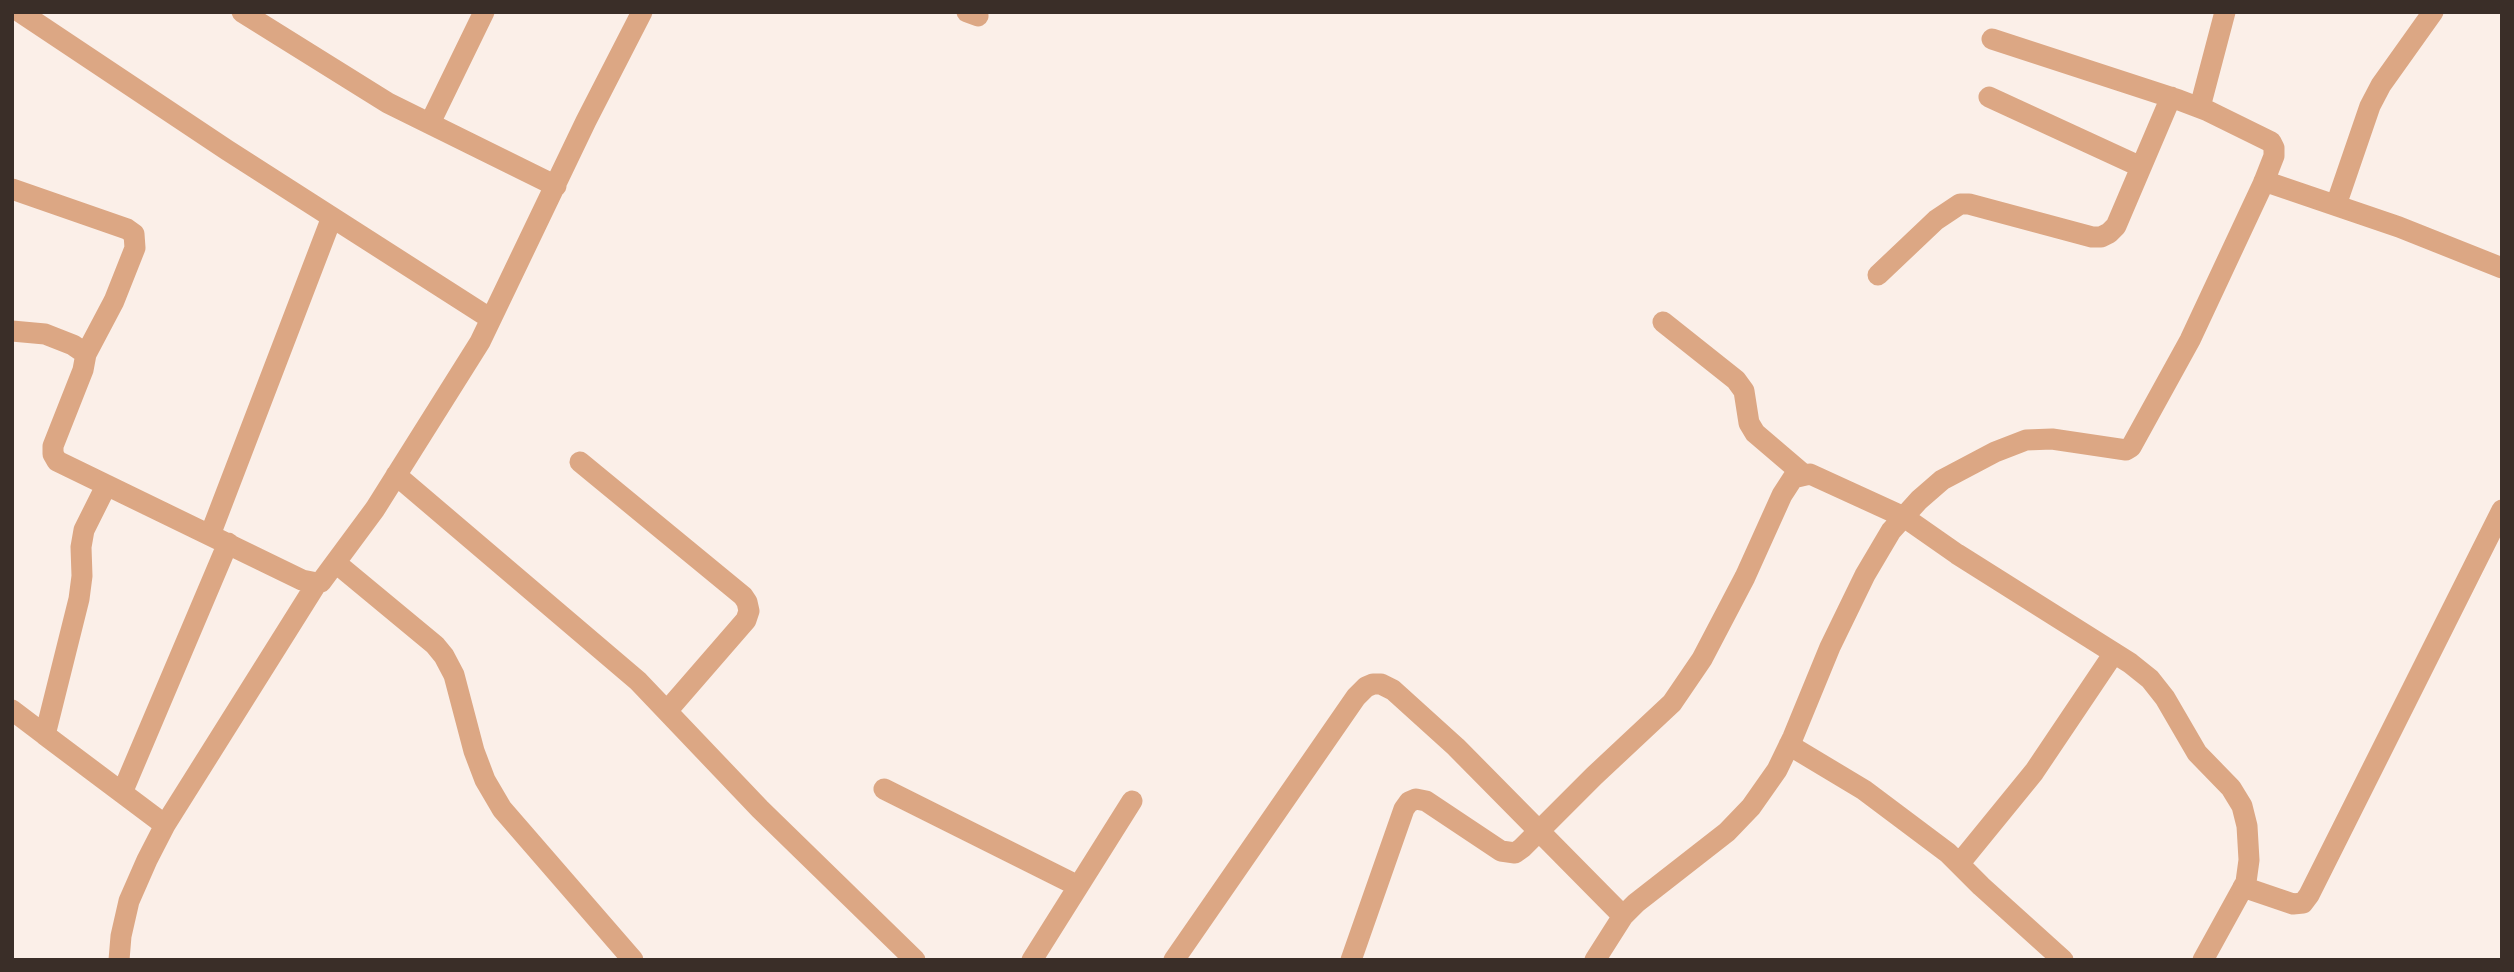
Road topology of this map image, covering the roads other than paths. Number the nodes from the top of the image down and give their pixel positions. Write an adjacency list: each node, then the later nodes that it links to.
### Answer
1 (20, 12): 17 (street)
2 (242, 12): 11 (street)
3 (484, 12): 11 (street)
4 (642, 12): 14 (street)
5 (2225, 12): 10 (street)
6 (2433, 12): 16 (street)
7 (1992, 39): 9 (street)
8 (1989, 97): 12 (street)
9 (2171, 97): 10 (street); 12 (street)
10 (2200, 107): 13 (street)
11 (430, 123): 14 (street)
12 (2141, 167): 19 (street)
13 (2264, 181): 16 (street); 29 (street)
14 (556, 187): 20 (street)
15 (12, 189): 23 (street)
16 (2336, 205): 18 (street)
17 (332, 217): 20 (street); 30 (street)
18 (2502, 268)
19 (1878, 275)
20 (491, 319): 26 (street)
21 (1663, 322): 25 (street)
22 (12, 331): 23 (street)
23 (86, 354): 27 (street)
24 (580, 462): 35 (street)
25 (1803, 474): 29 (street); 42 (street)
26 (396, 475): 31 (street); 35 (street)
27 (106, 486): 30 (street); 36 (street)
28 (2502, 510): 45 (street)
29 (1904, 517): 33 (street); 37 (street)
30 (219, 539): 32 (street); 39 (street)
31 (336, 563): 32 (street); 48 (street)
32 (317, 583): 41 (street)
33 (2114, 653): 43 (street); 45 (street)
34 (12, 710): 36 (street)
35 (667, 712): 49 (street)
36 (45, 735): 39 (street)
37 (1789, 745): 43 (street); 46 (street)
38 (884, 789): 44 (street)
39 (122, 793): 41 (street)
40 (1132, 801): 44 (street)
41 (165, 825): 47 (street)
42 (1540, 831): 46 (street); 51 (street); 52 (street)
43 (1959, 864): 54 (street)
44 (1078, 886): 50 (street)
45 (2244, 887): 55 (street)
46 (1623, 916): 53 (street)
47 (119, 960)
48 (633, 960)
49 (915, 960)
50 (1032, 960)
51 (1174, 960)
52 (1351, 960)
53 (1595, 960)
54 (2063, 960)
55 (2203, 960)

